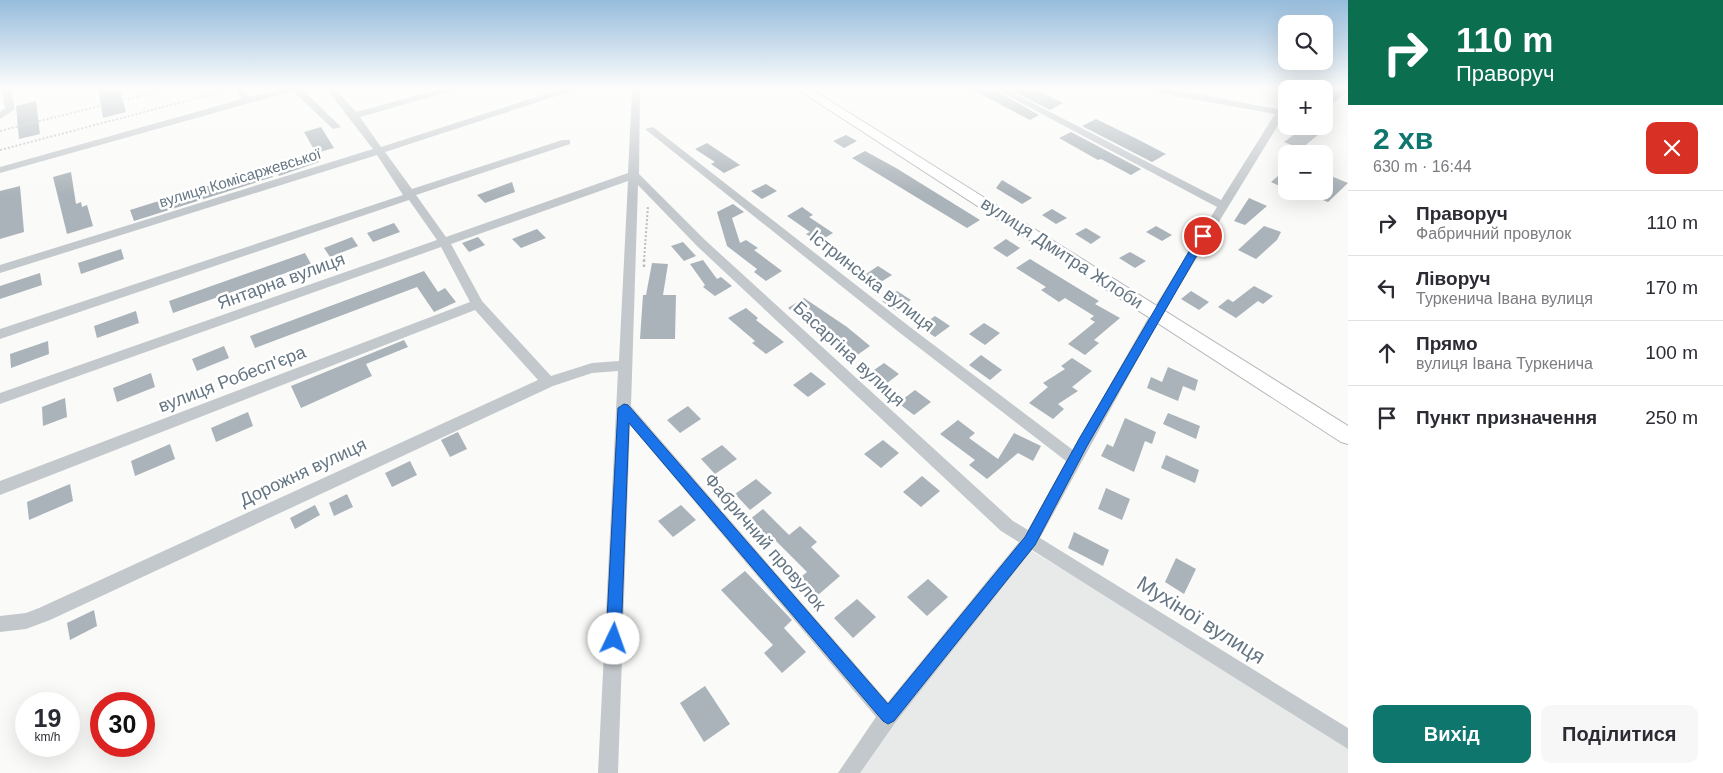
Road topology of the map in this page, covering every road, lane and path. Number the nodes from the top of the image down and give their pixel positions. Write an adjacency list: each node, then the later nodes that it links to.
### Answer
1 (32, 123): 13 (path)
2 (102, 123): 15 (path)
3 (166, 123): 17 (street)
4 (332, 123): 11 (street)
5 (359, 123): 16 (street)
6 (464, 123): 16 (street, вулиця Комісаржевської)
7 (635, 123): 18 (street)
8 (857, 123): 24 (main road, вулиця Дмитра Жлоби)
9 (1065, 123): 20 (street)
10 (1273, 123): 20 (street)
11 (336, 127)
12 (650, 129): 31 (street, Істринська вулиця)
13 (0, 131)
14 (566, 142): 19 (street)
15 (0, 150)
16 (378, 151): 19 (street); 22 (street, вулиця Комісаржевської)
17 (0, 170)
18 (634, 175): 21 (street, Янтарна вулиця); 26 (street); 33 (street, Басаргіна вулиця)
19 (410, 195): 21 (street); 25 (street)
20 (1222, 205): 24 (street)
21 (444, 242): 23 (street); 28 (street, Янтарна вулиця)
22 (0, 269)
23 (477, 304): 27 (street); 32 (street, вулиця Робесп'єра)
24 (1156, 314): 30 (main road, вулиця Дмитра Жлоби); 31 (street)
25 (0, 334)
26 (626, 365): 27 (street, Дорожня вулиця); 29 (street)
27 (548, 382): 34 (street, Дорожня вулиця)
28 (0, 399)
29 (624, 408): 35 (street, Фабричний провулок); 37 (street)
30 (1348, 436)
31 (1074, 459): 33 (street)
32 (0, 488)
33 (1030, 541): 35 (street); 36 (street, Мухіної вулиця)
34 (0, 624)
35 (882, 709): 38 (street)
36 (1348, 739)
37 (608, 773)
38 (848, 773)

